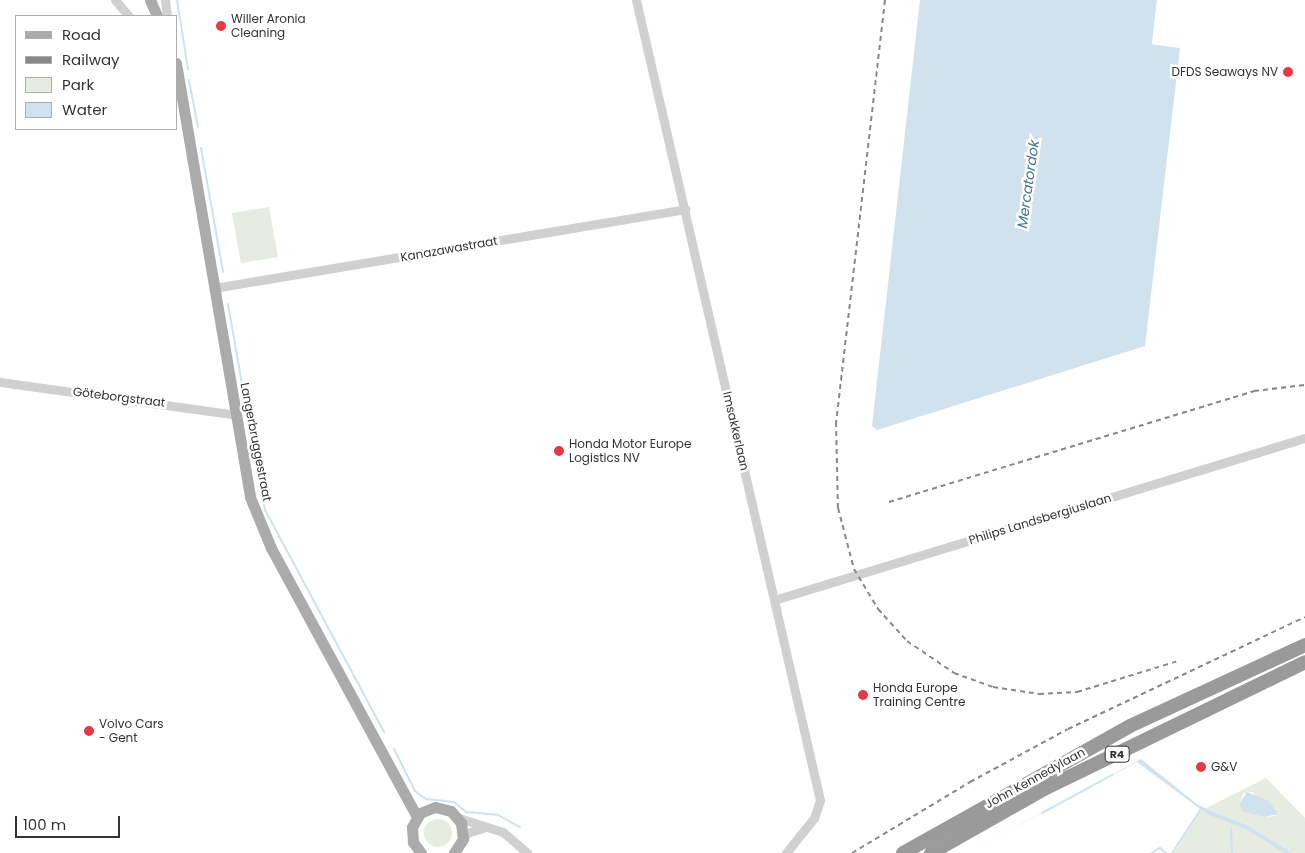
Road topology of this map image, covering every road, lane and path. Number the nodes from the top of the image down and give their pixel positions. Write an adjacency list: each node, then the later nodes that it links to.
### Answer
1 (115, 0): 5 (street)
2 (150, 0): 6 (main road)
3 (165, 0): 7 (street)
4 (636, 0): 9 (street, Imsakkerlaan)
5 (128, 15)
6 (156, 15)
7 (167, 15)
8 (178, 74): 10 (main road, Langerbruggestraat)
9 (685, 209): 10 (street, Kanazawastraat); 14 (street, Imsakkerlaan)
10 (214, 288): 12 (main road, Langerbruggestraat)
11 (0, 382): 12 (street, Göteborgstraat)
12 (237, 414): 18 (main road, Langerbruggestraat)
13 (1305, 438): 14 (street, Philips Landsbergiuslaan)
14 (774, 600): 27 (street, Imsakkerlaan)
15 (1305, 645): 23 (highway, John Kennedylaan / R4)
16 (1305, 662): 30 (highway, John Kennedylaan / R4)
17 (1305, 668): 31 (highway, John Kennedylaan / R4)
18 (400, 784): 19 (main road, Langerbruggestraat); 20 (main road, Langerbruggestraat)
19 (430, 808): 20 (main road); 21 (main road, Langerbruggestraat)
20 (417, 817): 25 (main road)
21 (459, 818): 22 (street); 24 (main road)
22 (485, 827): 24 (street); 26 (street)
23 (930, 837): 28 (highway); 29 (highway, John Kennedylaan / R4)
24 (458, 849)
25 (421, 853)
26 (527, 853)
27 (786, 853)
28 (897, 853)
29 (903, 853)
30 (931, 853)
31 (943, 853)

